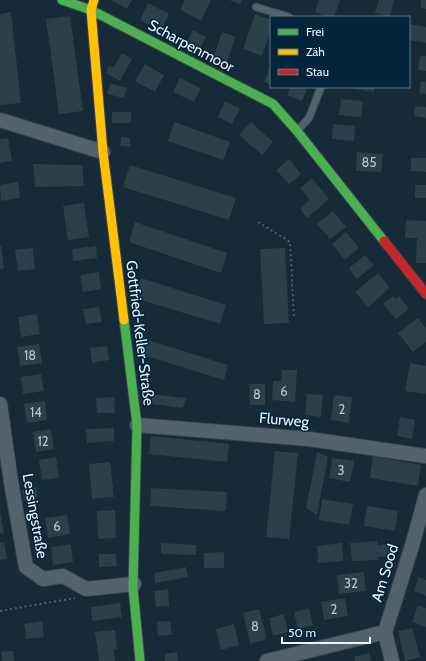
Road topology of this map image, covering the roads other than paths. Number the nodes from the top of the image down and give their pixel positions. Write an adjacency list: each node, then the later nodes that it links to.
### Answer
1 (62, 0): 4 (street, Scharpenmoor)
2 (94, 0): 4 (street, Gottfried-Keller-Straße)
3 (256, 7): 5 (lane)
4 (92, 10): 8 (street, Scharpenmoor); 9 (street, Gottfried-Keller-Straße)
5 (286, 16)
6 (321, 88): 8 (lane)
7 (0, 120): 9 (street)
8 (297, 131): 10 (street, Scharpenmoor)
9 (102, 152): 12 (street, Gottfried-Keller-Straße)
10 (426, 294)
11 (0, 404): 15 (street, Lessingstraße)
12 (138, 425): 13 (street, Flurweg); 15 (street, Gottfried-Keller-Straße)
13 (426, 456)
14 (426, 496): 16 (street, Am Sood)
15 (134, 584): 17 (street, Gottfried-Keller-Straße)
16 (384, 632): 18 (street); 19 (street)
17 (140, 661)
18 (267, 661)
19 (392, 661)

